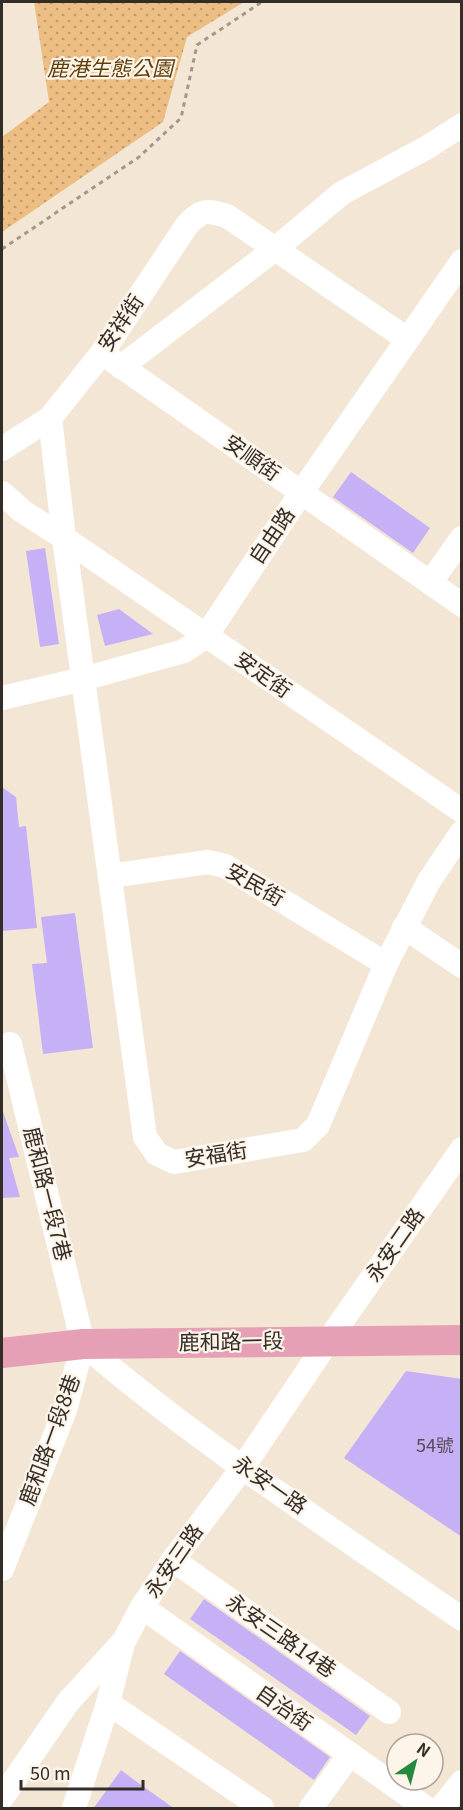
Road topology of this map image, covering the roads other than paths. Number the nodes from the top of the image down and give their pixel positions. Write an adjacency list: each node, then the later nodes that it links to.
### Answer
1 (462, 125): 2 (street)
2 (275, 249): 4 (street, 安祥街); 5 (street, 安祥街); 6 (street)
3 (462, 261): 4 (street, 自由路)
4 (407, 339): 10 (street, 自由路)
5 (102, 353): 6 (street, 安順街); 7 (street, 安祥街)
6 (121, 367): 10 (street, 安順街)
7 (50, 418): 8 (street, 安祥街); 11 (street)
8 (2, 449)
9 (2, 493): 11 (street, 安定街)
10 (301, 493): 13 (street, 安順街); 15 (street, 自由路)
11 (64, 538): 15 (street, 安定街); 16 (street)
12 (462, 538): 13 (street)
13 (430, 583): 14 (street, 安順街)
14 (462, 605)
15 (206, 636): 16 (street, 自由路); 18 (street, 安定街)
16 (83, 679): 17 (street, 自由路); 20 (street, 安福街)
17 (2, 698)
18 (462, 811)
19 (462, 832): 21 (street, 安福街)
20 (110, 876): 22 (street, 安民街); 22 (street, 安福街)
21 (404, 927): 22 (street, 安福街); 23 (street)
22 (386, 964)
23 (462, 966)
24 (10, 1044): 28 (street, 鹿和路一段7巷)
25 (462, 1149): 27 (street, 永安二路)
26 (462, 1340): 27 (main road, 鹿和路一段)
27 (328, 1341): 28 (main road, 鹿和路一段); 30 (street, 永安三路)
28 (84, 1344): 29 (main road, 鹿和路一段); 30 (street, 永安一路); 32 (street, 鹿和路一段8巷)
29 (2, 1353)
30 (243, 1467): 31 (street, 永安三路); 34 (street, 永安一路)
31 (172, 1560): 33 (street, 永安三路); 37 (street, 永安三路14巷)
32 (2, 1569)
33 (142, 1606): 35 (street, 永安三路); 38 (street, 自治街)
34 (462, 1619)
35 (123, 1643): 36 (street, 永安三路); 40 (street)
36 (108, 1703): 41 (street, 永安三路); 42 (street)
37 (389, 1712)
38 (350, 1754): 43 (street); 44 (street, 自治街)
39 (462, 1782): 45 (street)
40 (2, 1798)
41 (75, 1808)
42 (262, 1809)
43 (311, 1809)
44 (426, 1809)
45 (441, 1809)

